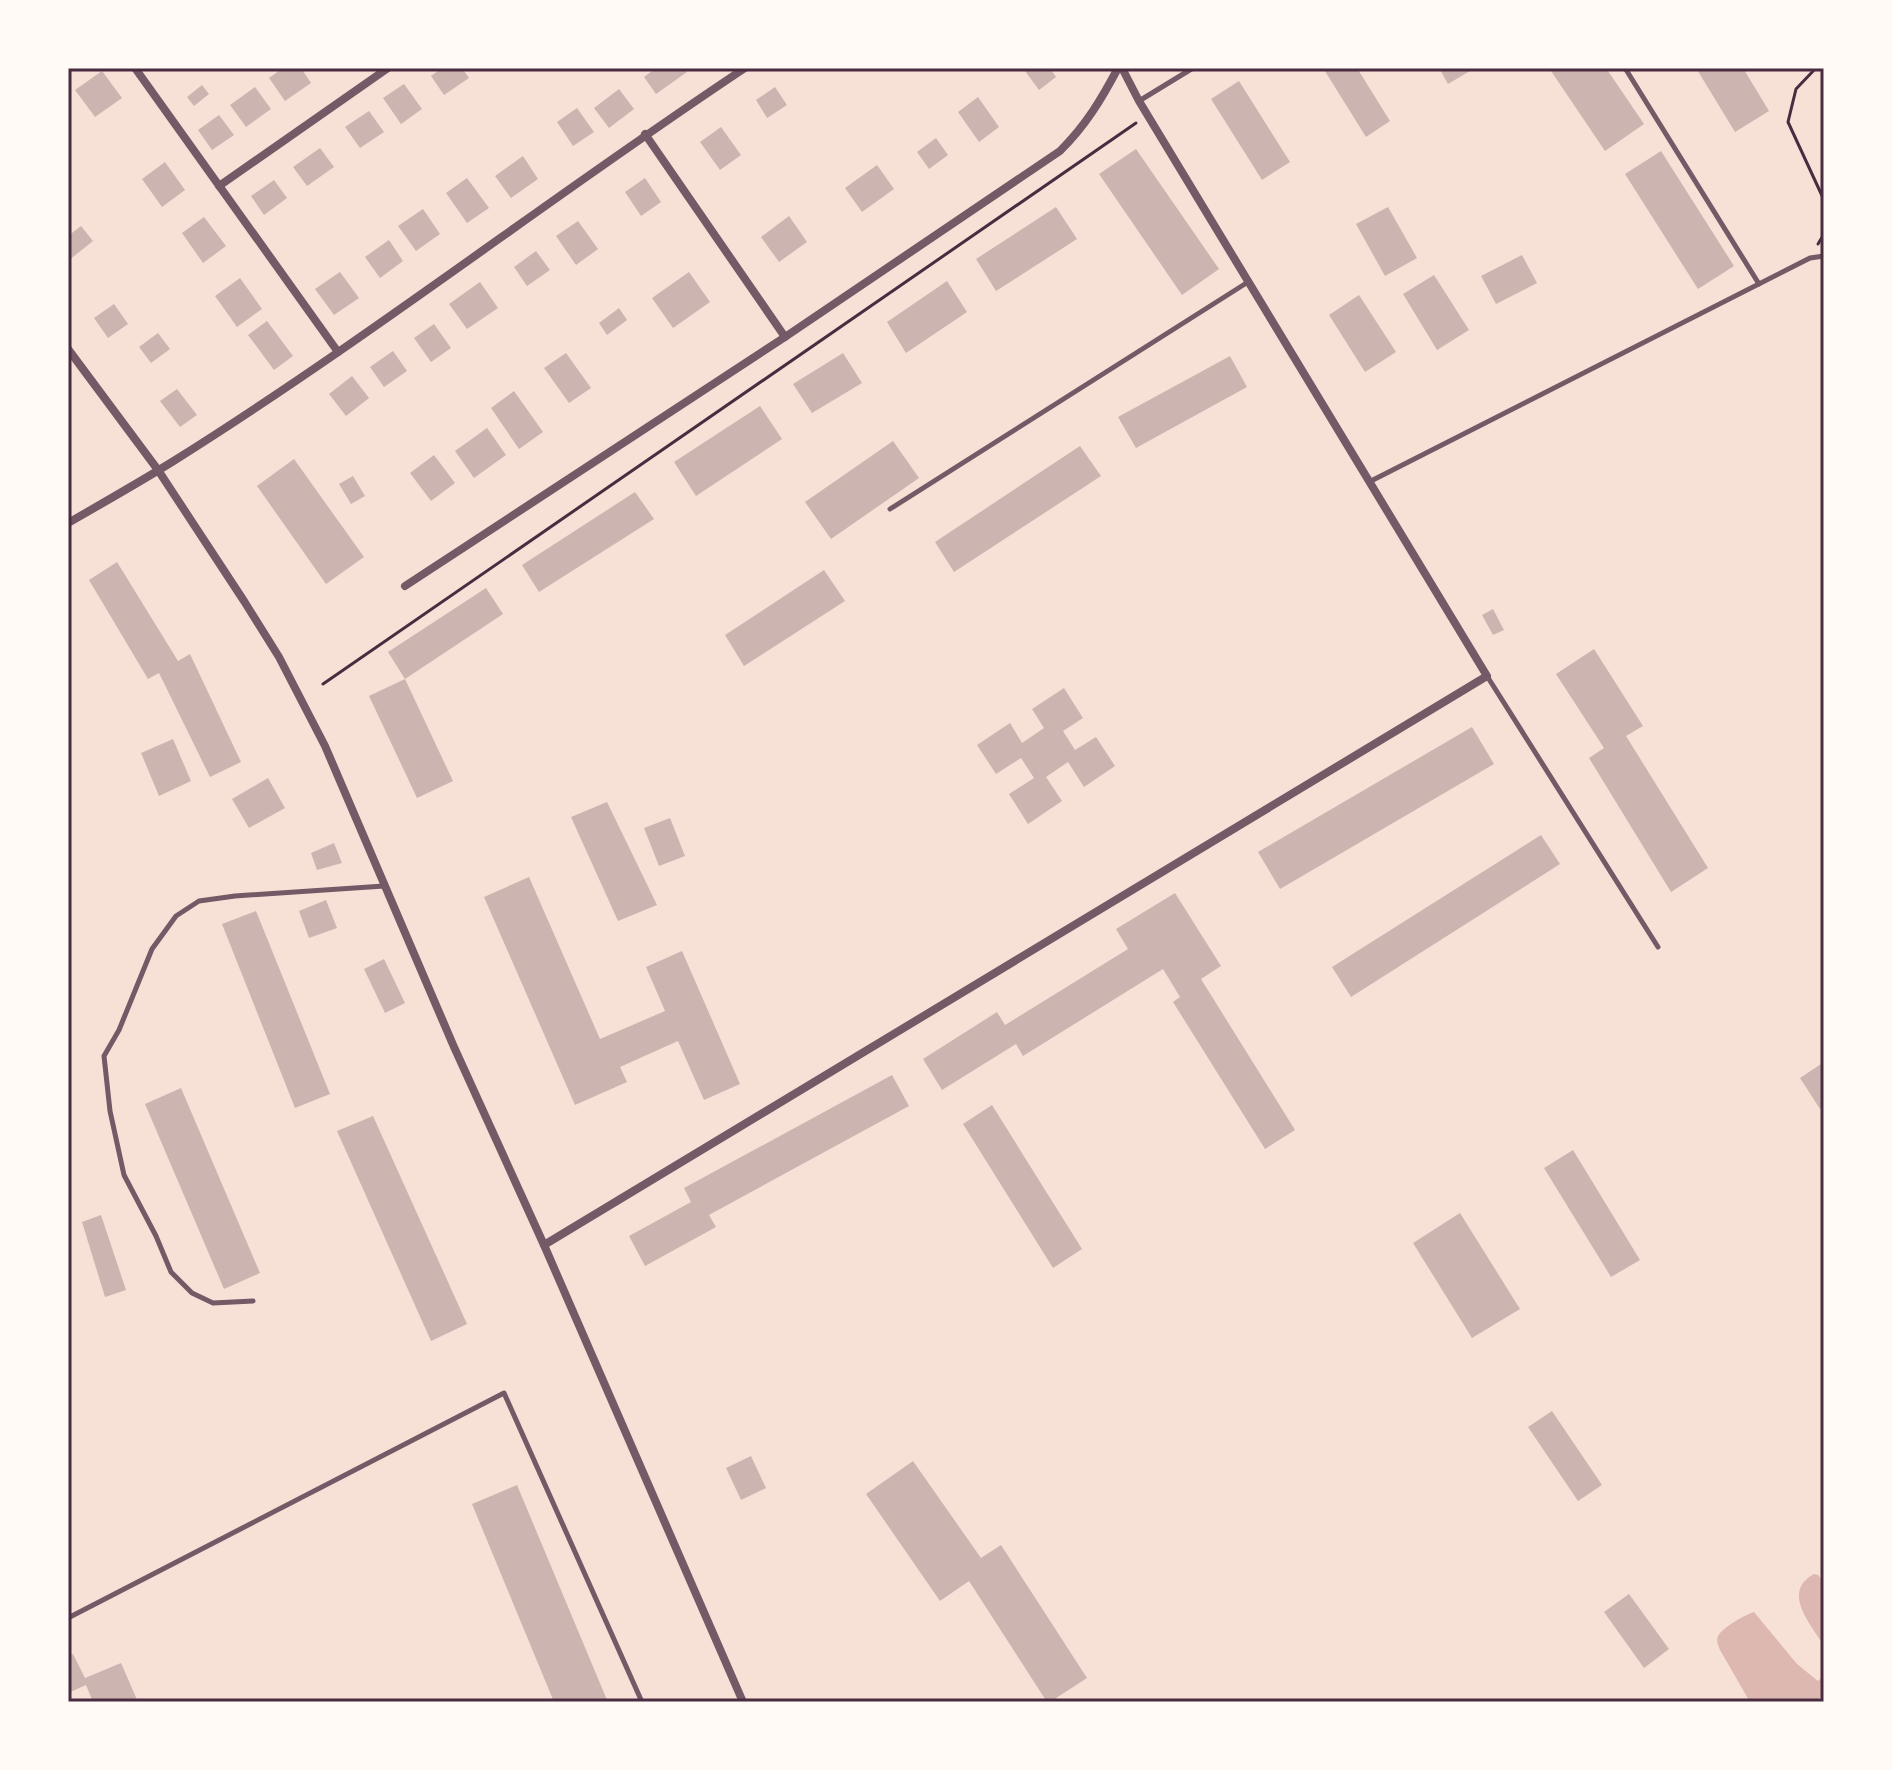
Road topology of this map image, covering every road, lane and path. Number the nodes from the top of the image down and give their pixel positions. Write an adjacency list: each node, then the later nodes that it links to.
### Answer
1 (135, 68): 11 (street)
2 (388, 68): 11 (street)
3 (745, 68): 10 (street)
4 (1120, 68): 8 (street); 16 (street)
5 (1193, 68): 8 (lane)
6 (1625, 68): 15 (lane)
7 (1816, 68): 12 (path)
8 (1139, 101): 9 (street)
9 (1148, 115): 14 (street); 25 (path)
10 (645, 134): 16 (street); 18 (street)
11 (219, 186): 18 (street)
12 (1824, 200)
13 (1824, 256): 15 (lane)
14 (1248, 282): 20 (street); 21 (lane)
15 (1759, 284): 20 (lane)
16 (785, 337): 23 (street)
17 (68, 349): 19 (street)
18 (338, 352): 19 (street)
19 (158, 470): 22 (street); 26 (street)
20 (1368, 482): 24 (street)
21 (890, 509)
22 (68, 523)
23 (405, 586)
24 (1487, 676): 27 (lane); 28 (street)
25 (323, 684)
26 (385, 886): 28 (street); 29 (lane)
27 (1658, 947)
28 (544, 1245): 32 (street)
29 (253, 1301)
30 (68, 1618): 31 (lane)
31 (642, 1702)
32 (743, 1702)

